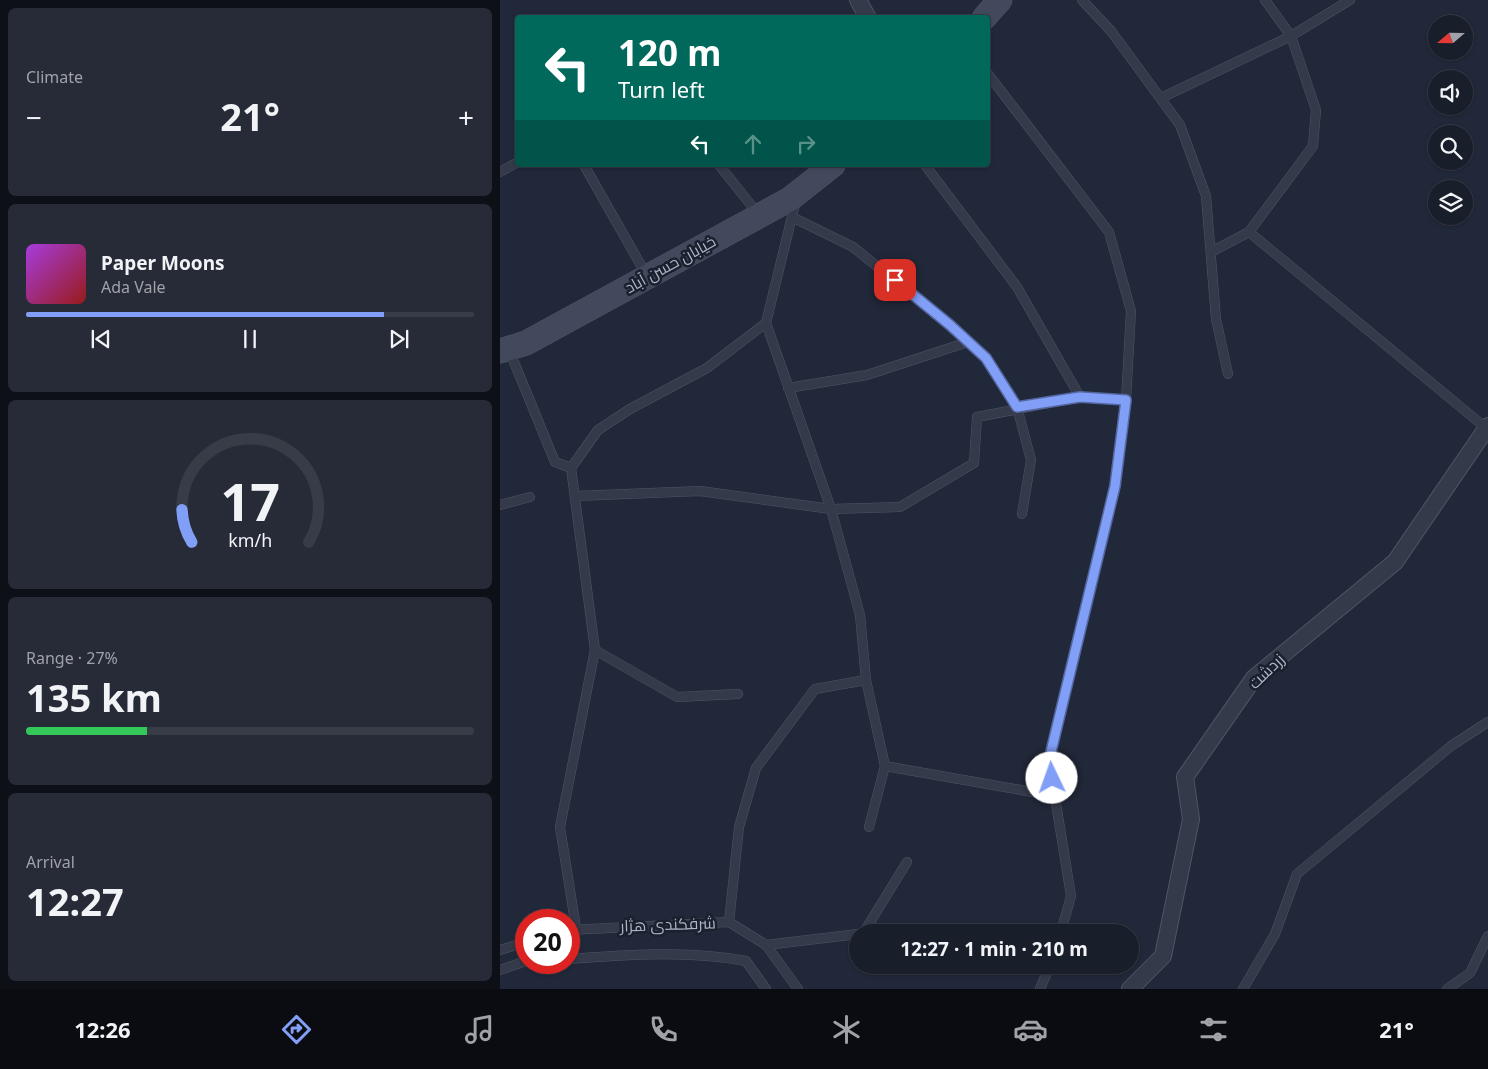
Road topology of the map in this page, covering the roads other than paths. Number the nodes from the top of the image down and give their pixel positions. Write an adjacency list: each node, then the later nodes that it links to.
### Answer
1 (858, 0): 6 (street)
2 (1000, 0): 7 (main road)
3 (1082, 0): 10 (lane)
4 (1265, 0): 8 (lane)
5 (1350, 0): 8 (lane)
6 (866, 15)
7 (987, 15)
8 (1291, 36): 10 (lane); 20 (lane)
9 (990, 77): 29 (lane)
10 (1160, 98): 21 (lane)
11 (515, 164): 16 (lane)
12 (585, 167): 22 (lane)
13 (721, 167): 18 (lane)
14 (830, 167): 17 (main road, خیابان حسن آباد)
15 (927, 167): 28 (lane)
16 (500, 172)
17 (798, 192): 18 (main road, خیابان حسن آباد); 19 (lane)
18 (759, 216): 22 (main road, خیابان حسن آباد)
19 (792, 217): 23 (lane); 24 (lane)
20 (1249, 232): 21 (lane); 31 (lane)
21 (1211, 252): 26 (lane)
22 (647, 277): 25 (main road, خیابان حسن آباد)
23 (766, 323): 27 (lane); 32 (lane)
24 (968, 342): 27 (lane); 30 (lane)
25 (504, 350): 32 (lane)
26 (1228, 374)
27 (788, 388): 36 (lane)
28 (1080, 397): 29 (lane); 30 (lane)
29 (1126, 400): 43 (lane)
30 (1017, 407): 36 (lane); 37 (lane)
31 (1487, 427): 63 (street, زردشت)
32 (571, 468): 33 (lane)
33 (575, 496): 36 (lane); 38 (lane)
34 (530, 497): 35 (lane)
35 (500, 505)
36 (831, 509): 39 (lane)
37 (1022, 514)
38 (595, 650): 40 (lane); 46 (lane)
39 (866, 680): 42 (lane); 47 (lane)
40 (738, 694)
41 (1488, 722): 64 (lane)
42 (885, 766): 43 (lane); 44 (lane)
43 (1055, 796): 49 (lane)
44 (869, 827)
45 (907, 862): 48 (lane)
46 (570, 909)
47 (730, 922): 50 (lane, شرفکندی هژار); 54 (lane, شرفکندی هژار)
48 (869, 924)
49 (1064, 924)
50 (580, 929)
51 (849, 935): 54 (lane)
52 (1488, 936): 65 (lane)
53 (515, 945): 55 (lane)
54 (766, 945): 61 (lane, شرفکندی هژار)
55 (500, 950)
56 (580, 958): 60 (lane)
57 (515, 965): 58 (lane)
58 (500, 970)
59 (1046, 974): 62 (lane)
60 (766, 989)
61 (798, 989)
62 (1040, 989)
63 (1130, 989)
64 (1243, 989)
65 (1447, 989)

